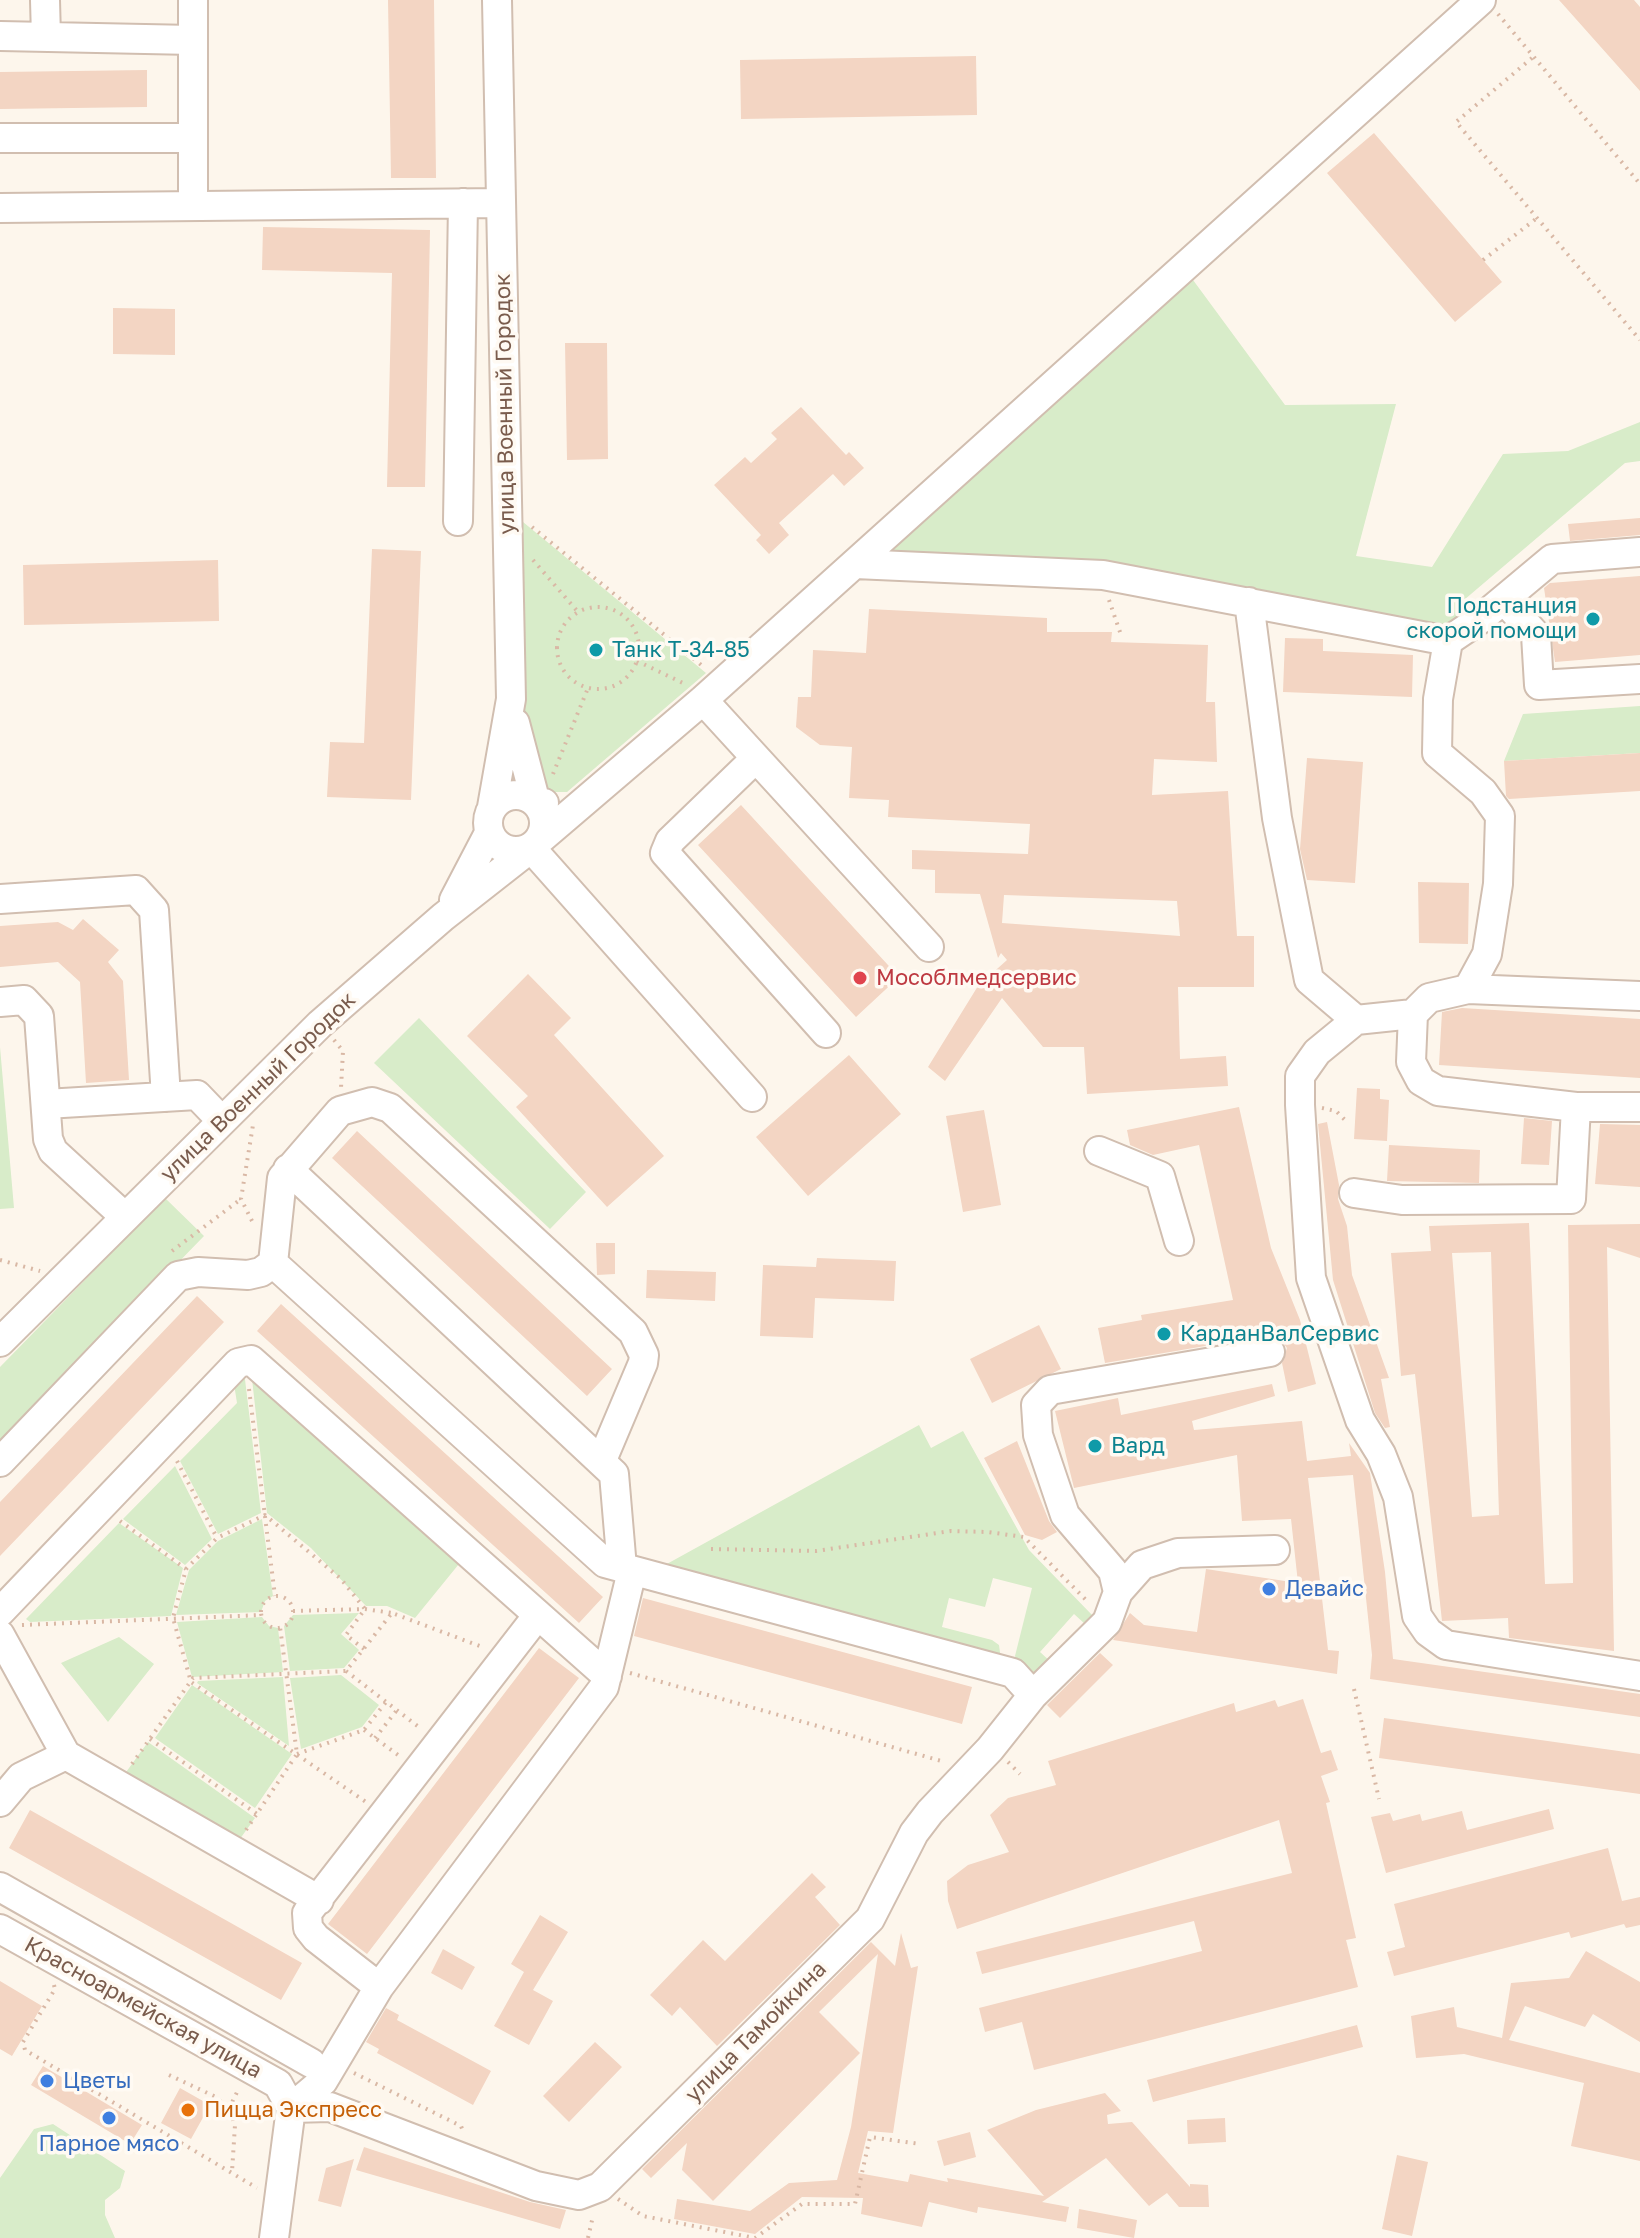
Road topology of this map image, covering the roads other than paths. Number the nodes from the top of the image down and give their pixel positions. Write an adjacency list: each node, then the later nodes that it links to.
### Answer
1 (45, 0): 6 (street)
2 (193, 0): 7 (street)
3 (497, 0): 11 (street, улица Военный Городок)
4 (1488, 6): 16 (street, улица Военный Городок)
5 (0, 36): 6 (street)
6 (46, 37): 7 (street)
7 (193, 40): 9 (street)
8 (0, 138): 9 (street)
9 (193, 138): 12 (street)
10 (463, 203): 11 (street); 12 (street); 14 (street)
11 (501, 203): 22 (street, улица Военный Городок)
12 (193, 206): 13 (street)
13 (0, 208)
14 (458, 521)
15 (1640, 552): 17 (street)
16 (855, 564): 18 (street); 21 (street, улица Военный Городок)
17 (1504, 600): 19 (street); 20 (street)
18 (1249, 602): 19 (street); 35 (street)
19 (1448, 641): 31 (street)
20 (1640, 679)
21 (712, 692): 23 (street); 24 (street, улица Военный Городок)
22 (511, 699): 25 (street); 26 (street, улица Военный Городок)
23 (756, 758): 30 (street); 36 (street)
24 (599, 790): 25 (street); 27 (street, улица Военный Городок)
25 (536, 803): 26 (street); 27 (street)
26 (491, 820): 27 (street); 29 (street, улица Военный Городок)
27 (534, 844): 29 (street, улица Военный Городок); 38 (street)
28 (0, 899): 37 (street)
29 (443, 917): 42 (street, улица Военный Городок)
30 (929, 947)
31 (1468, 989): 32 (street); 34 (street)
32 (1640, 996)
33 (0, 1002): 39 (street)
34 (1413, 1014): 35 (street); 40 (street)
35 (1356, 1020): 59 (street)
36 (826, 1033)
37 (166, 1097): 39 (street); 42 (street)
38 (752, 1097)
39 (46, 1104): 46 (street)
40 (1576, 1107): 41 (street); 45 (street)
41 (1640, 1107)
42 (221, 1120): 46 (street, улица Военный Городок)
43 (1099, 1151): 47 (street)
44 (288, 1169): 48 (street); 51 (street); 51 (street)
45 (1354, 1193)
46 (125, 1217): 49 (street, улица Военный Городок)
47 (1179, 1241)
48 (273, 1263): 52 (street); 54 (street)
49 (0, 1342)
50 (1270, 1352): 55 (street)
51 (602, 1460): 54 (street)
52 (0, 1462)
53 (1275, 1550): 55 (street)
54 (627, 1570): 58 (street); 60 (street)
55 (1118, 1592): 60 (street, улица Тамойкина)
56 (538, 1615): 57 (street); 58 (street); 64 (street)
57 (3, 1624): 61 (street)
58 (608, 1671): 66 (street)
59 (1640, 1676)
60 (1033, 1695): 68 (street, улица Тамойкина)
61 (66, 1755): 62 (street); 64 (street)
62 (0, 1802)
63 (0, 1887): 67 (street)
64 (319, 1900): 66 (street)
65 (0, 1929): 68 (street, Красноармейская улица)
66 (379, 1987): 67 (street)
67 (323, 2063): 68 (street)
68 (291, 2108): 69 (street)
69 (274, 2238)

